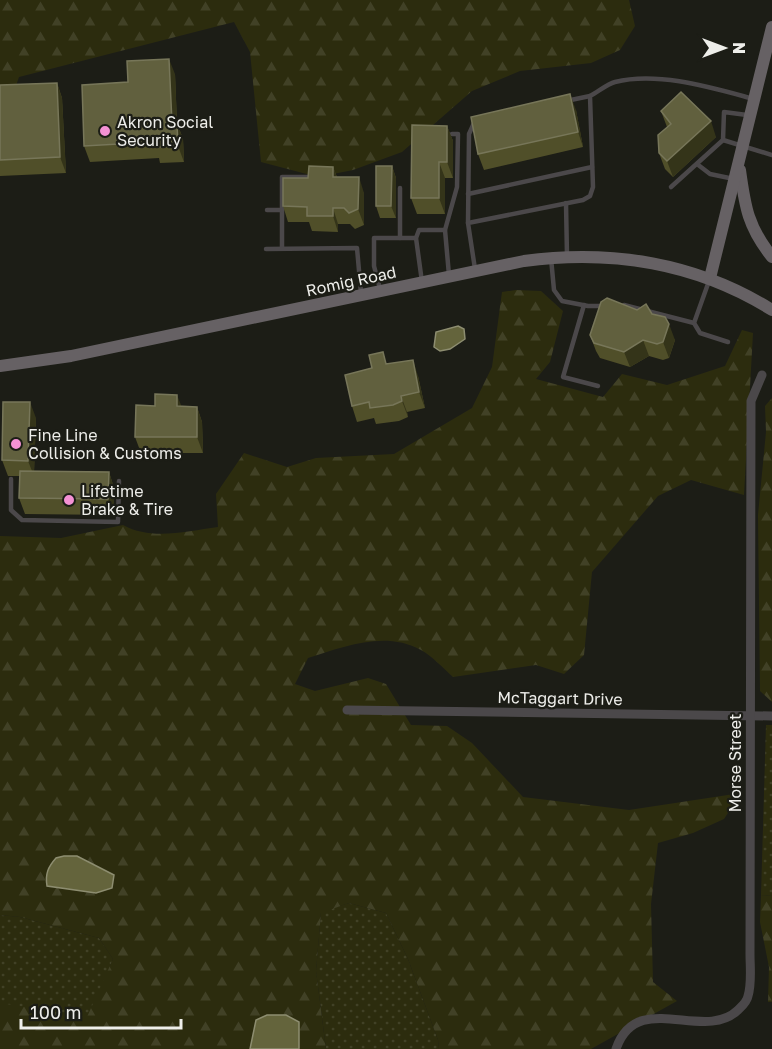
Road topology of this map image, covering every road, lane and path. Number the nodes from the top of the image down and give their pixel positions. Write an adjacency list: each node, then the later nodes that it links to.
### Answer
1 (772, 27): 3 (street)
2 (590, 96): 3 (lane); 4 (lane); 13 (lane)
3 (754, 99): 5 (street)
4 (557, 102)
5 (750, 116): 8 (lane); 9 (street)
6 (480, 118): 18 (lane)
7 (452, 134): 23 (lane)
8 (723, 140): 9 (lane); 12 (lane)
9 (743, 145): 10 (lane); 11 (street)
10 (772, 155)
11 (738, 163): 15 (street); 29 (street)
12 (697, 164): 15 (lane); 16 (lane)
13 (592, 167): 18 (lane); 19 (lane)
14 (318, 177): 21 (lane)
15 (734, 179): 33 (street)
16 (671, 187)
17 (400, 188): 24 (lane)
18 (468, 194): 22 (lane)
19 (566, 203): 22 (lane); 28 (lane)
20 (267, 210): 21 (lane)
21 (282, 210): 26 (lane)
22 (468, 224): 31 (lane)
23 (445, 230): 25 (lane); 32 (lane)
24 (400, 238): 25 (lane); 35 (lane)
25 (416, 238): 34 (lane)
26 (282, 248): 27 (lane); 36 (lane)
27 (266, 249)
28 (567, 256): 30 (street, Romig Road); 33 (street, Romig Road)
29 (772, 257)
30 (551, 258): 31 (street, Romig Road); 37 (lane)
31 (476, 272): 32 (street, Romig Road)
32 (450, 277): 34 (street, Romig Road)
33 (710, 278): 38 (street, Romig Road); 39 (lane)
34 (422, 283): 35 (street, Romig Road)
35 (380, 292): 36 (street, Romig Road)
36 (362, 296): 41 (street, Romig Road)
37 (584, 305): 39 (lane); 43 (lane)
38 (772, 310)
39 (694, 322): 40 (lane)
40 (728, 342)
41 (0, 366)
42 (762, 375): 47 (street, Morse Street)
43 (598, 386)
44 (11, 479): 45 (lane)
45 (119, 481)
46 (347, 710): 47 (street, McTaggart Drive)
47 (750, 716): 48 (street, McTaggart Drive); 49 (street, Morse Street)
48 (772, 716)
49 (616, 1049)

